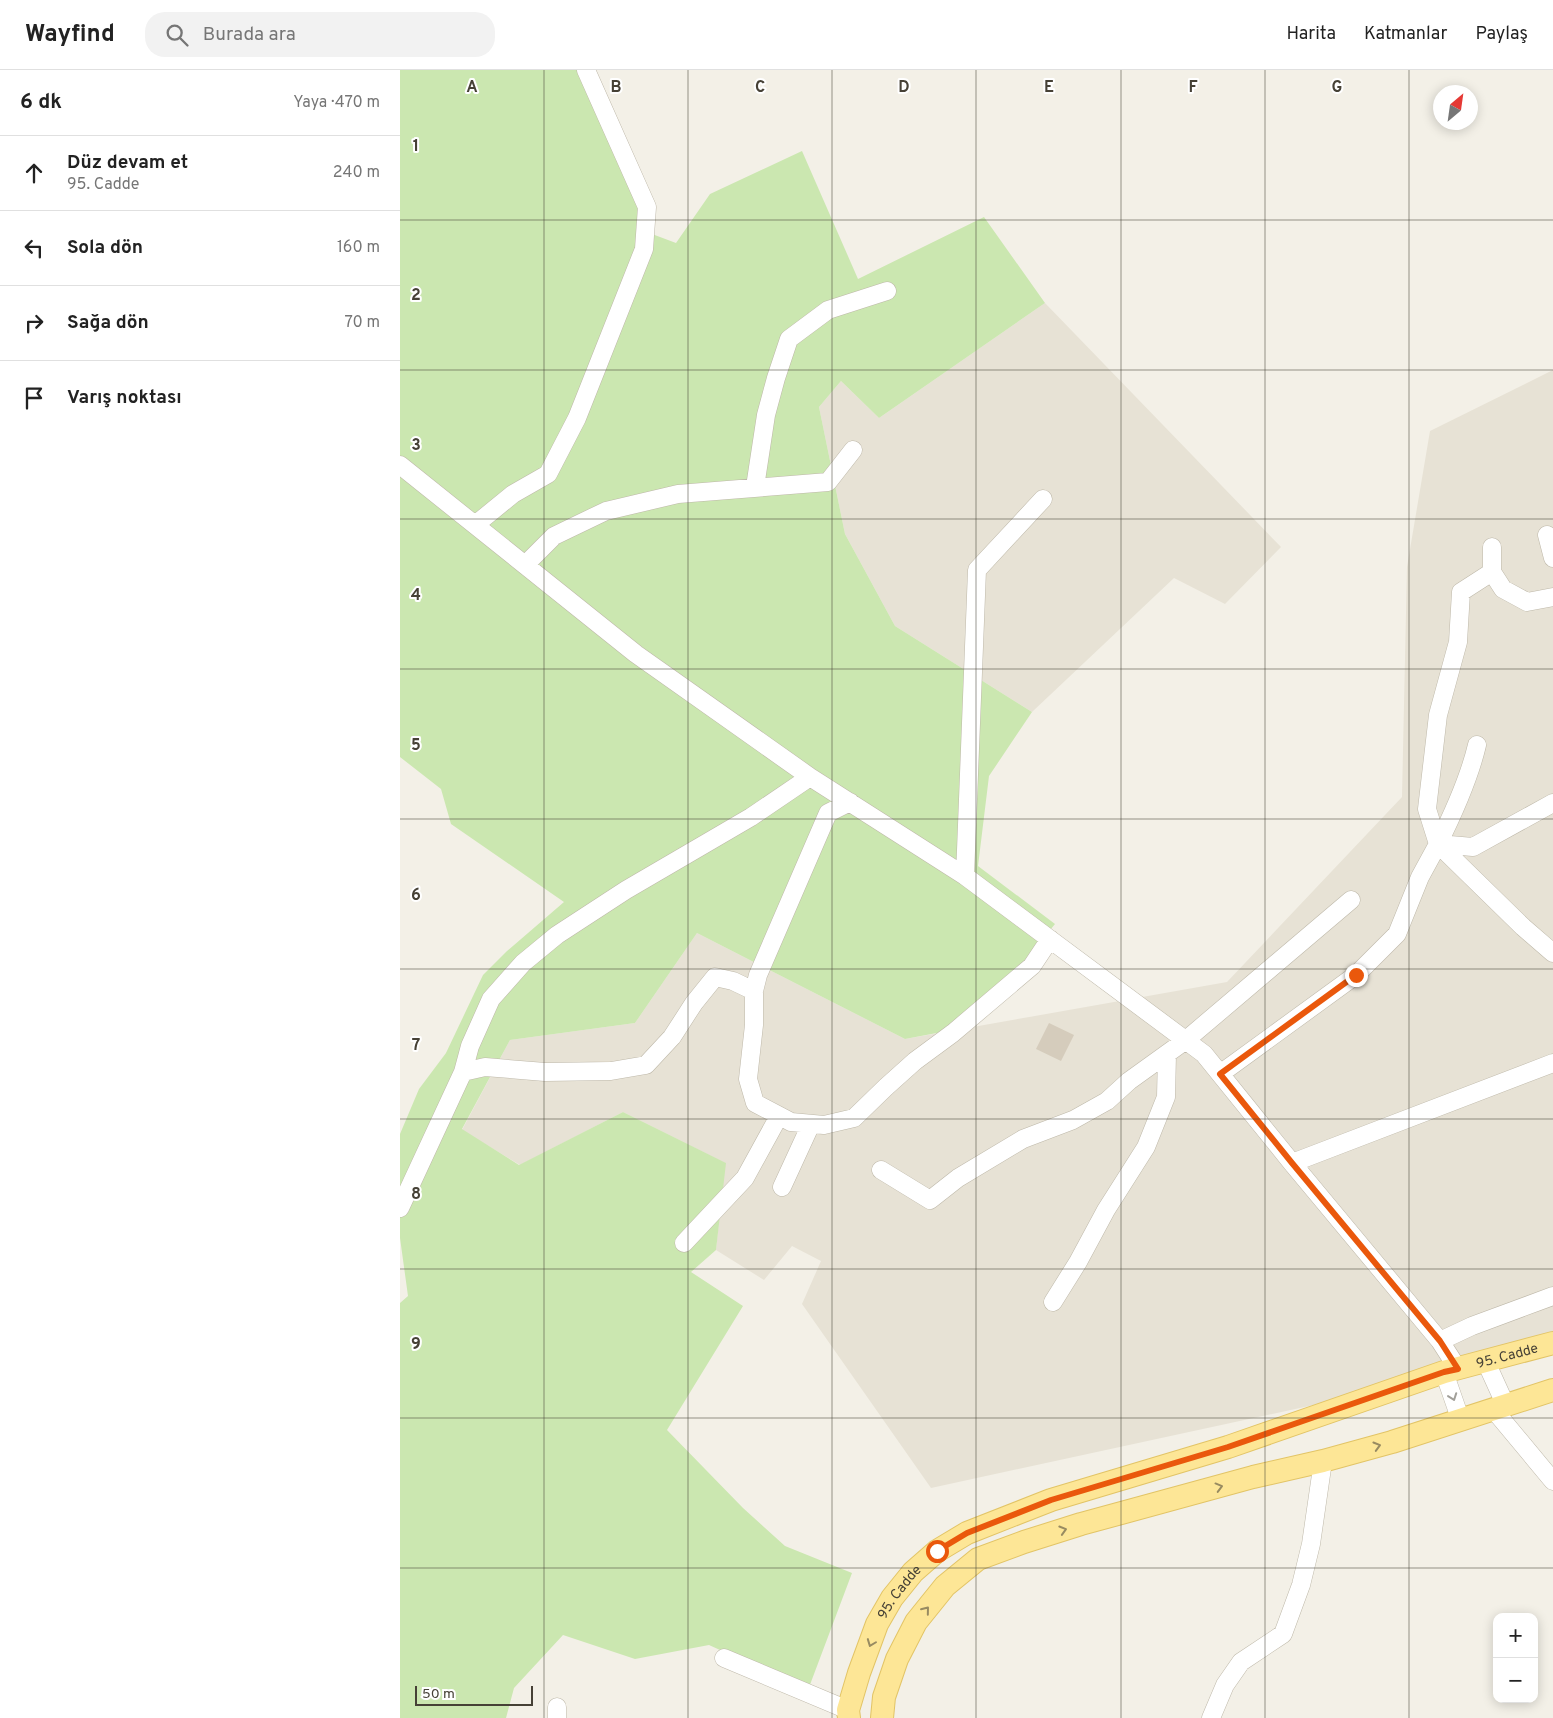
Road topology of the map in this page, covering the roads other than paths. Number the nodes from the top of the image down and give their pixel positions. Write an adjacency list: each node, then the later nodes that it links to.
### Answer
1 (586, 70): 7 (street)
2 (887, 291): 5 (street)
3 (853, 450): 5 (street)
4 (400, 465): 7 (street)
5 (754, 487): 11 (street)
6 (1043, 499): 19 (street)
7 (475, 525): 11 (street)
8 (1547, 535): 10 (street)
9 (1492, 547): 12 (street)
10 (1553, 558)
11 (525, 565): 15 (street)
12 (1492, 572): 13 (street); 18 (street)
13 (1553, 597)
14 (1477, 744): 18 (street)
15 (810, 777): 16 (street); 27 (street)
16 (850, 802): 19 (street); 23 (street)
17 (1553, 803): 18 (street)
18 (1438, 844): 22 (street); 28 (street)
19 (966, 876): 21 (street)
20 (1351, 900): 24 (street)
21 (1050, 939): 24 (street); 30 (street)
22 (1553, 953)
23 (754, 991): 27 (street); 29 (street)
24 (1186, 1040): 25 (street); 28 (street)
25 (1167, 1054): 32 (street); 37 (street)
26 (1553, 1063): 31 (street)
27 (463, 1072): 34 (street)
28 (1220, 1074): 31 (street)
29 (779, 1116): 30 (street); 35 (street)
30 (811, 1124): 33 (street)
31 (1292, 1163): 38 (street)
32 (881, 1170)
33 (782, 1187)
34 (400, 1208)
35 (684, 1243)
36 (1553, 1296): 38 (street)
37 (1053, 1302)
38 (1440, 1341): 41 (street)
39 (1553, 1343): 40 (main road, 95. Cadde)
40 (1486, 1362): 41 (main road, 95. Cadde); 43 (street)
41 (1451, 1371): 44 (street, one-way to 44); 48 (main road, 95. Cadde, one-way to 48)
42 (1553, 1390): 43 (main road)
43 (1500, 1408): 44 (main road); 46 (street)
44 (1461, 1421): 45 (main road, one-way to 44)
45 (1323, 1461): 49 (main road, one-way to 45); 50 (street)
46 (1553, 1481)
47 (724, 1658): 48 (street)
48 (848, 1714)
49 (882, 1718)
50 (1210, 1718)

